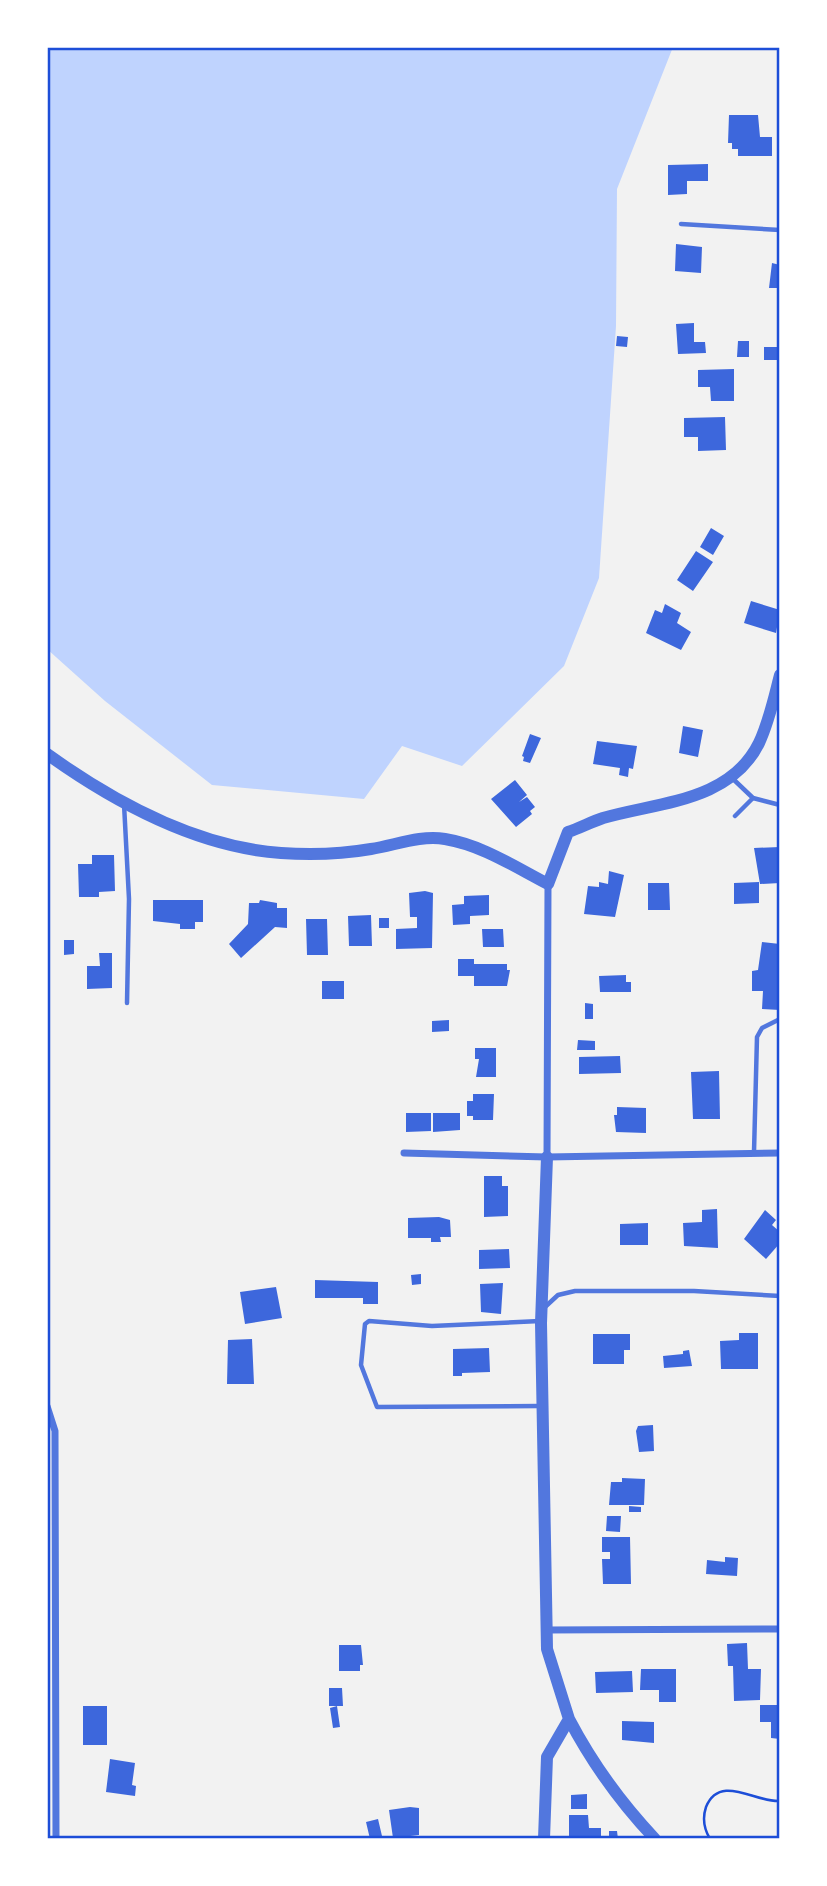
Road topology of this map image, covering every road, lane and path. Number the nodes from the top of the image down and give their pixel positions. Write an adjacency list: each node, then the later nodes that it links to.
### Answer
1 (681, 225): 2 (lane)
2 (780, 230)
3 (780, 675): 5 (street)
4 (47, 754): 7 (street)
5 (732, 777): 6 (lane); 10 (street)
6 (753, 798): 8 (lane); 9 (lane)
7 (124, 804): 10 (street); 11 (lane)
8 (780, 805)
9 (735, 816)
10 (548, 884): 16 (street)
11 (127, 1003)
12 (780, 1019): 13 (lane)
13 (754, 1152): 15 (street); 16 (street)
14 (404, 1153): 16 (street)
15 (780, 1153)
16 (547, 1157): 18 (street)
17 (780, 1296): 18 (lane)
18 (541, 1315): 20 (street); 20 (lane)
19 (47, 1406): 25 (street)
20 (542, 1406): 22 (street)
21 (780, 1629): 22 (street)
22 (547, 1630): 23 (street)
23 (569, 1719): 26 (street); 27 (street)
24 (780, 1801): 28 (path)
25 (56, 1839)
26 (544, 1839)
27 (655, 1839)
28 (710, 1839)

